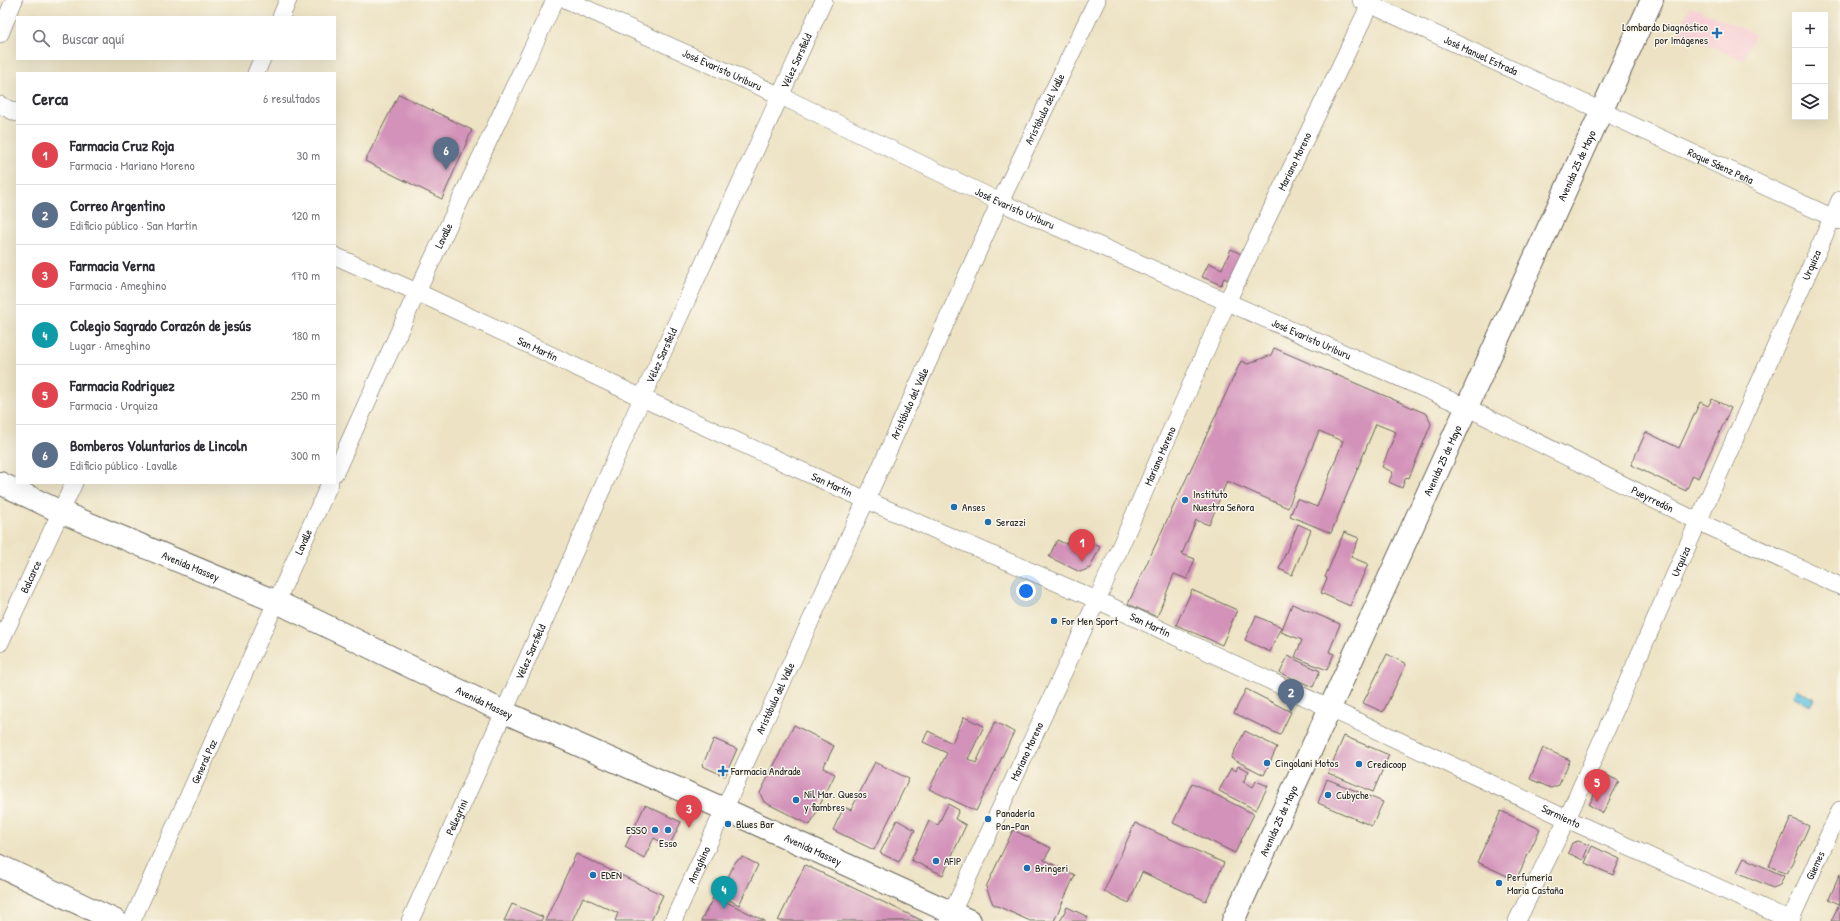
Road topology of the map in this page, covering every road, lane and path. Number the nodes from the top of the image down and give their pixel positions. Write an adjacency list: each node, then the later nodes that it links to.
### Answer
1 (14, 0): 10 (street)
2 (288, 0): 9 (street)
3 (555, 0): 21 (street, Lavalle)
4 (567, 0): 13 (street, José Evaristo Uriburu)
5 (824, 0): 13 (street, Vélez Sarsfield)
6 (1097, 0): 18 (street, Aristóbulo del Valle)
7 (1652, 0): 15 (main road, Avenida 25 de Mayo)
8 (1368, 1): 15 (street, José Manuel Estrada); 22 (street, Mariano Moreno)
9 (281, 16)
10 (0, 34)
11 (262, 60): 12 (street)
12 (256, 72)
13 (781, 96): 18 (street, José Evaristo Uriburu); 23 (street, Vélez Sarsfield)
14 (0, 105): 16 (street)
15 (1602, 110): 19 (street, Roque Sáenz Peña); 24 (main road, Avenida 25 de Mayo)
16 (16, 113)
17 (1840, 200): 19 (street, Urquiza)
18 (1000, 202): 22 (street, José Evaristo Uriburu); 29 (street, Aristóbulo del Valle)
19 (1836, 219): 31 (street, Urquiza)
20 (336, 256): 21 (street, San Martín)
21 (417, 292): 23 (street, San Martín); 25 (street, Lavalle)
22 (1227, 302): 24 (street, José Evaristo Uriburu); 33 (street, Mariano Moreno)
23 (642, 398): 29 (street, San Martín); 37 (street, Vélez Sarsfield)
24 (1466, 408): 31 (street, Pueyrredón); 36 (main road, Avenida 25 de Mayo)
25 (336, 471)
26 (0, 483): 30 (main road, Avenida Massey)
27 (74, 484): 30 (street, Balcarce)
28 (330, 484): 34 (street, Lavalle)
29 (866, 500): 33 (street, San Martín); 38 (street, Aristóbulo del Valle)
30 (61, 512): 34 (main road, Avenida Massey); 35 (street, Balcarce)
31 (1697, 521): 32 (street, Pueyrredón); 40 (street, Urquiza)
32 (1840, 586)
33 (1098, 600): 36 (street, San Martín); 42 (street, Mariano Moreno)
34 (276, 602): 37 (main road, Avenida Massey); 44 (street, General Paz)
35 (0, 642)
36 (1331, 708): 40 (street, Sarmiento); 47 (main road, Avenida 25 de Mayo)
37 (504, 712): 38 (main road, Avenida Massey); 45 (street, Pellegrini)
38 (724, 809): 42 (main road, Avenida Massey); 46 (street, Ameghino)
39 (1840, 810): 49 (street, Güemes)
40 (1567, 819): 48 (street, Urquiza); 49 (street, Sarmiento)
41 (0, 866): 43 (main road)
42 (956, 918)
43 (116, 921)
44 (132, 921)
45 (410, 921)
46 (673, 921)
47 (1233, 921)
48 (1517, 921)
49 (1791, 921)

